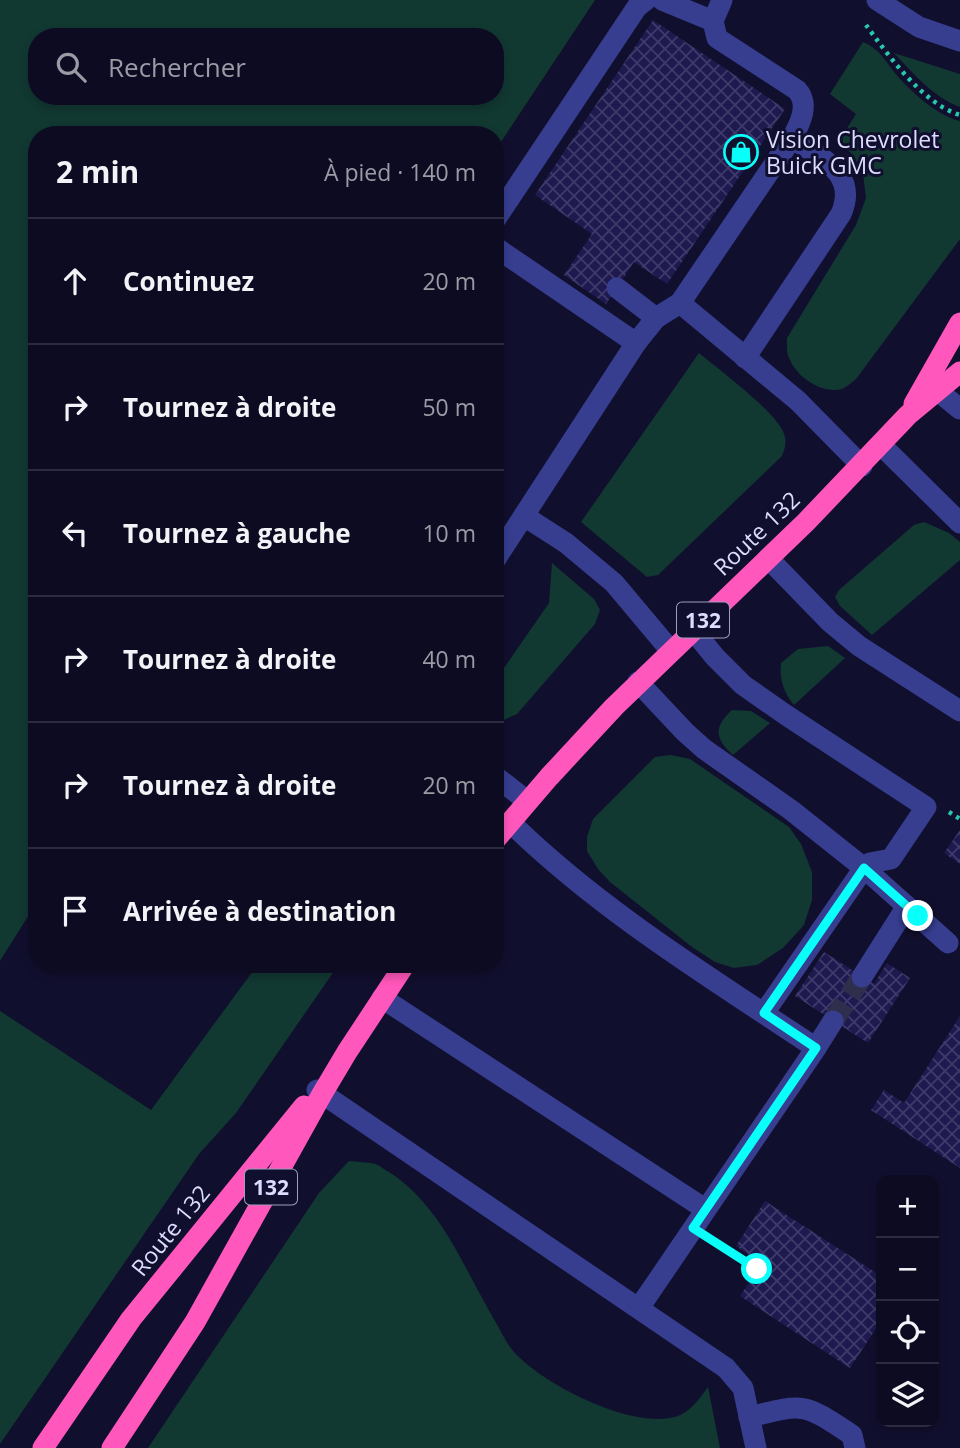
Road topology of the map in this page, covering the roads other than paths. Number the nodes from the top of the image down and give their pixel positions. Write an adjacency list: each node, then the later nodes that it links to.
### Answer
1 (646, 0): 8 (street)
2 (662, 0): 5 (street)
3 (722, 0): 5 (street)
4 (877, 0): 6 (street)
5 (713, 21): 7 (street)
6 (960, 40)
7 (792, 138): 11 (street); 15 (street)
8 (504, 206)
9 (504, 253): 14 (street)
10 (617, 288): 12 (street)
11 (680, 303): 12 (street); 15 (street)
12 (656, 318): 14 (street)
13 (960, 323): 17 (highway, Route 132 / 132)
14 (636, 343): 21 (street)
15 (745, 358): 20 (street)
16 (960, 372): 17 (highway, Route 132 / 132)
17 (932, 386): 18 (street); 19 (highway, Route 132 / 132)
18 (960, 409)
19 (881, 445): 20 (highway, Route 132 / 132); 22 (street)
20 (862, 466): 24 (highway, Route 132 / 132)
21 (524, 516): 23 (street); 26 (street)
22 (960, 523)
23 (504, 546)
24 (768, 558): 25 (highway, Route 132 / 132); 28 (street)
25 (693, 630): 26 (highway, Route 132 / 132); 33 (street)
26 (671, 650): 27 (highway, Route 132 / 132)
27 (638, 682): 30 (highway, Route 132 / 132); 33 (street)
28 (960, 712)
29 (504, 783): 30 (street)
30 (527, 801): 31 (highway, Route 132 / 132)
31 (510, 822): 32 (highway, Route 132 / 132); 39 (street)
32 (504, 829)
33 (864, 868): 34 (street); 39 (street)
34 (907, 906): 35 (street); 37 (street)
35 (948, 943)
36 (399, 973): 38 (highway, Route 132 / 132)
37 (862, 976)
38 (382, 998): 42 (highway, Route 132 / 132); 43 (street)
39 (764, 1013): 41 (street)
40 (833, 1021): 41 (street)
41 (816, 1048): 43 (street)
42 (319, 1092): 44 (street); 46 (highway, Route 132 / 132); 47 (highway, Route 132 / 132)
43 (705, 1209): 44 (street)
44 (639, 1308): 45 (street)
45 (749, 1417): 48 (street); 49 (street)
46 (43, 1448)
47 (112, 1448)
48 (756, 1448)
49 (855, 1448)

